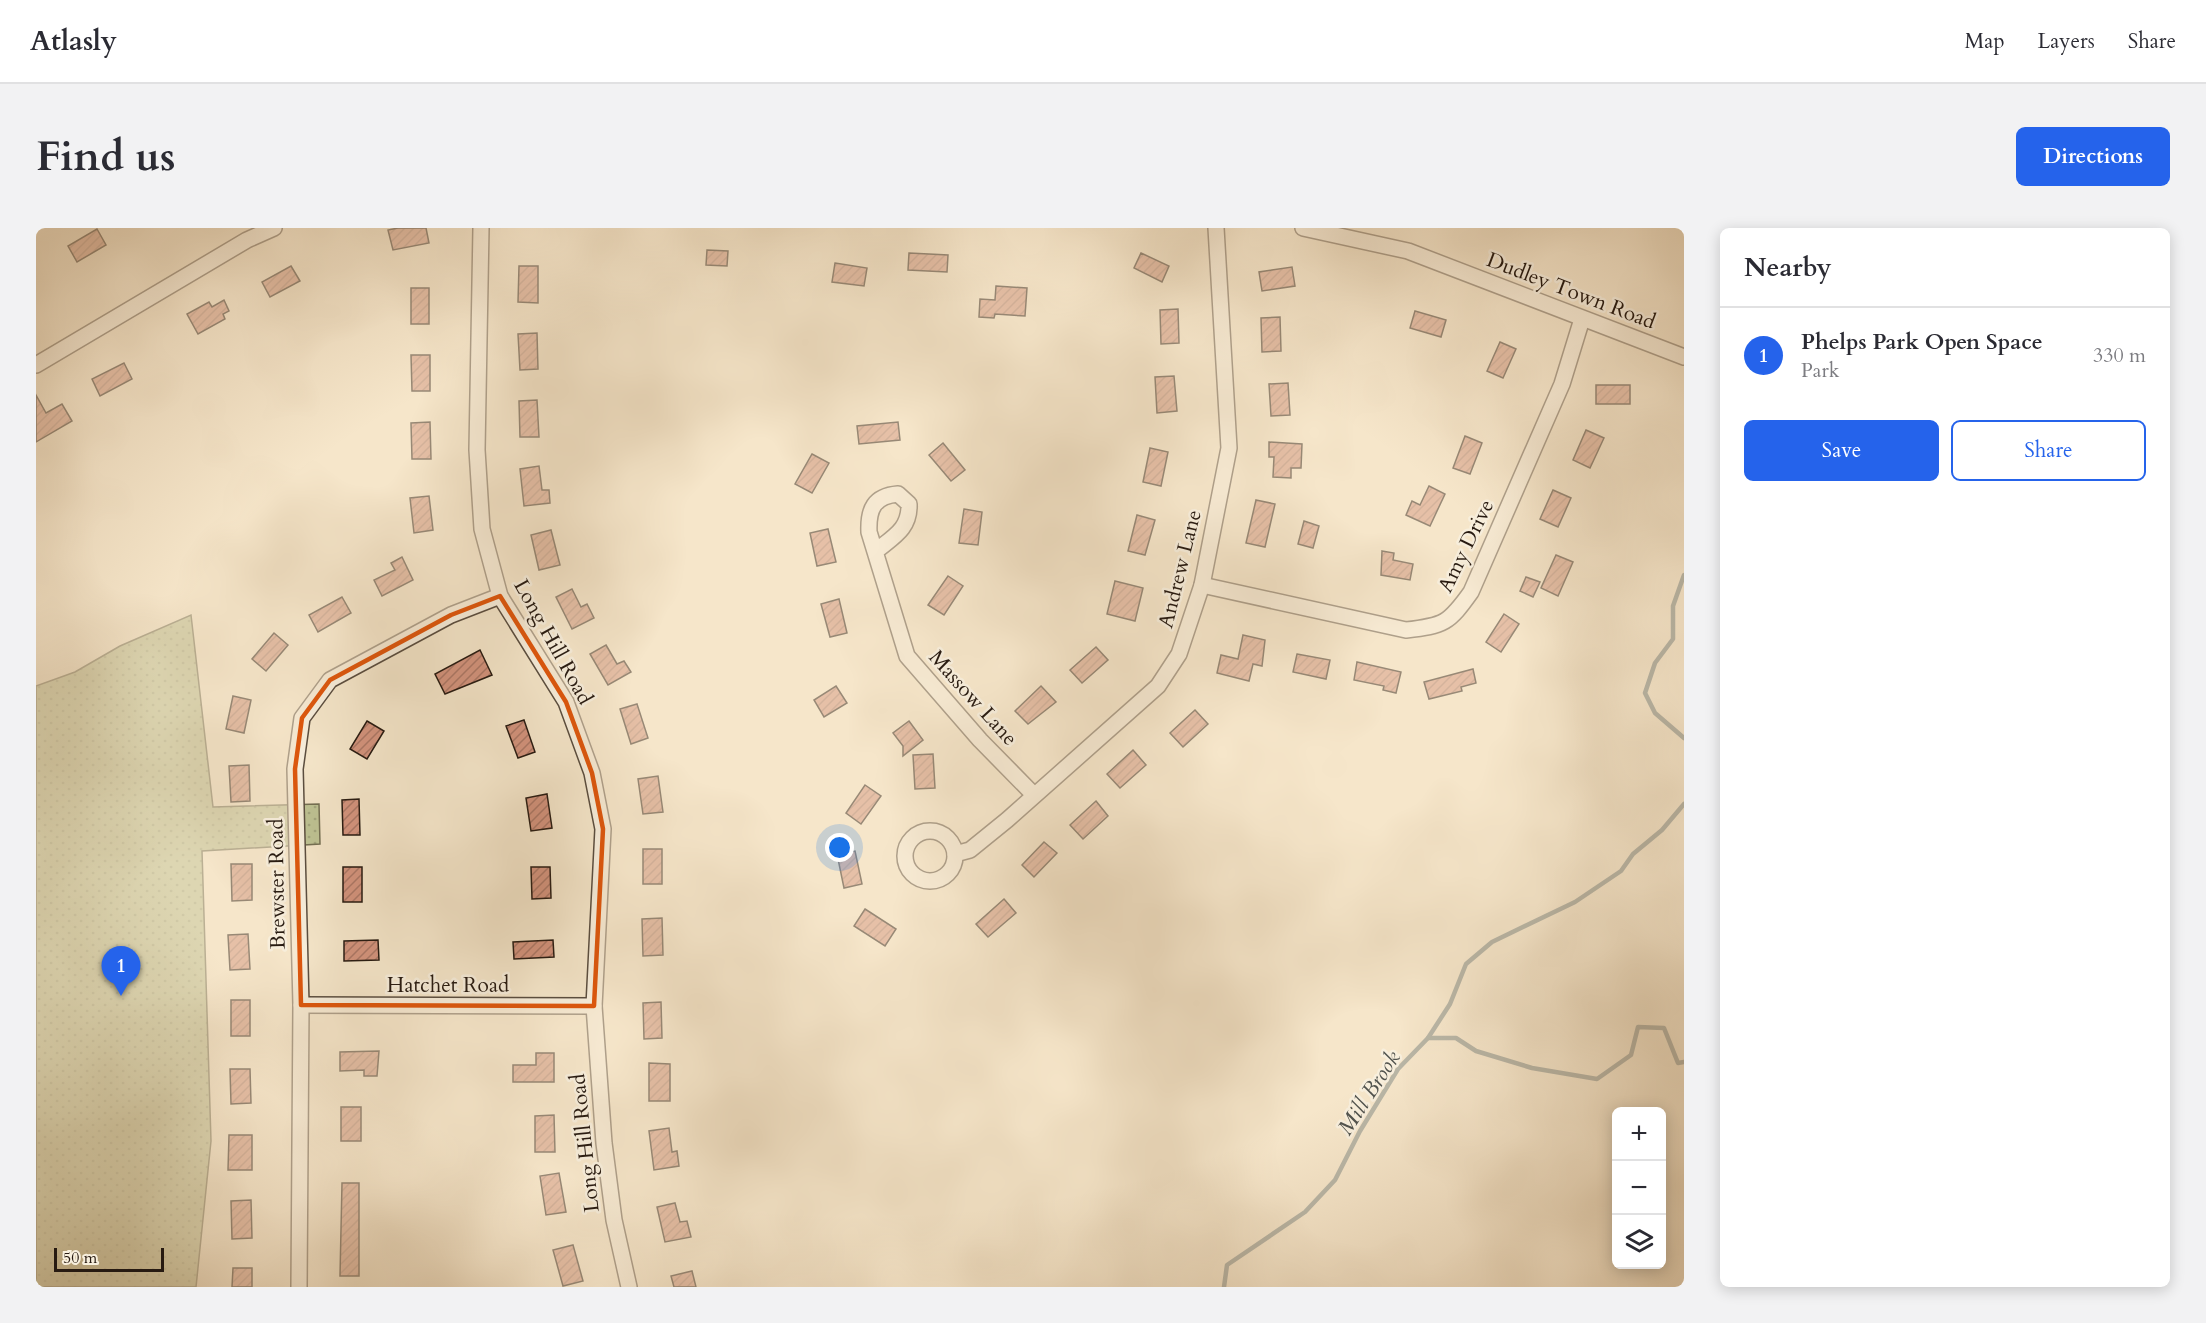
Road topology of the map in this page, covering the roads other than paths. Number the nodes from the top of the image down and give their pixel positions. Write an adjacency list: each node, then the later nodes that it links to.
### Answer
1 (274, 228): 5 (street)
2 (481, 228): 11 (street, Long Hill Road)
3 (1216, 228): 10 (street, Andrew Lane)
4 (1304, 228): 6 (street, Dudley Town Road)
5 (243, 234): 8 (street)
6 (1582, 319): 7 (street, Dudley Town Road); 10 (street, Amy Drive)
7 (1684, 357)
8 (36, 365)
9 (876, 551): 12 (street, Massow Lane)
10 (1202, 585): 12 (street, Andrew Lane)
11 (500, 596): 14 (street, Brewster Road); 15 (street, Long Hill Road)
12 (1034, 795): 13 (street, Andrew Lane)
13 (955, 854)
14 (301, 1005): 15 (street, Hatchet Road); 16 (street, Brewster Road)
15 (594, 1006): 17 (street, Long Hill Road)
16 (299, 1287)
17 (629, 1287)

